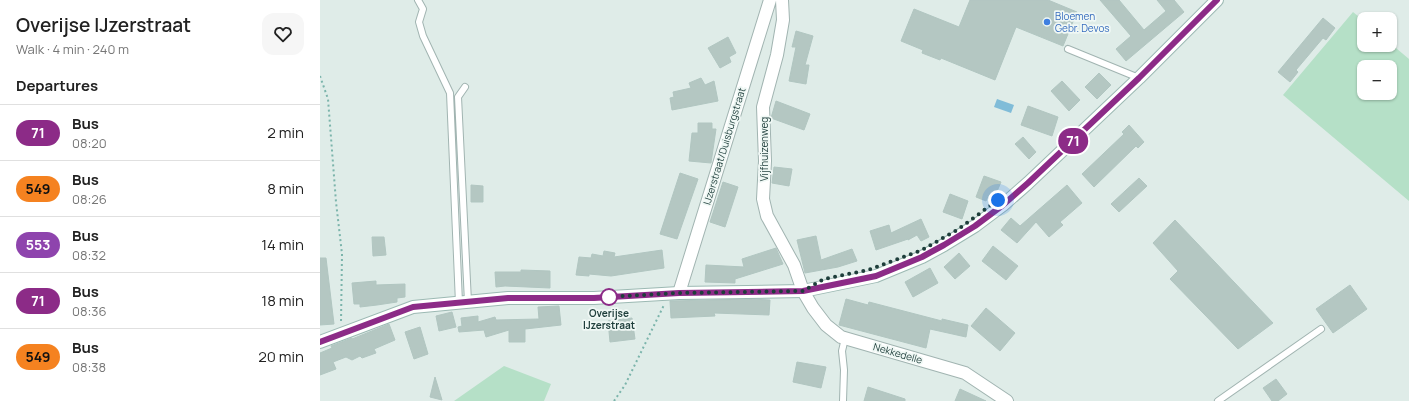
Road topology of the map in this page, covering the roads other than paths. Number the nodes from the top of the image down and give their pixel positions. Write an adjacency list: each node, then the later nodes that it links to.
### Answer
1 (418, 0): 10 (lane)
2 (770, 0): 9 (street, IJzerstraat/Duisburgstraat)
3 (782, 0): 8 (street, Vijfhuizenweg)
4 (1217, 0): 6 (street)
5 (1068, 49): 6 (lane)
6 (1139, 78): 8 (street)
7 (465, 87): 10 (lane)
8 (803, 291): 9 (street); 12 (street, Nekkedelle)
9 (675, 293): 10 (street)
10 (463, 302): 13 (street)
11 (1321, 329): 16 (lane)
12 (845, 338): 14 (lane); 15 (street, Nekkedelle)
13 (320, 342)
14 (843, 401)
15 (1006, 401)
16 (1218, 401)

